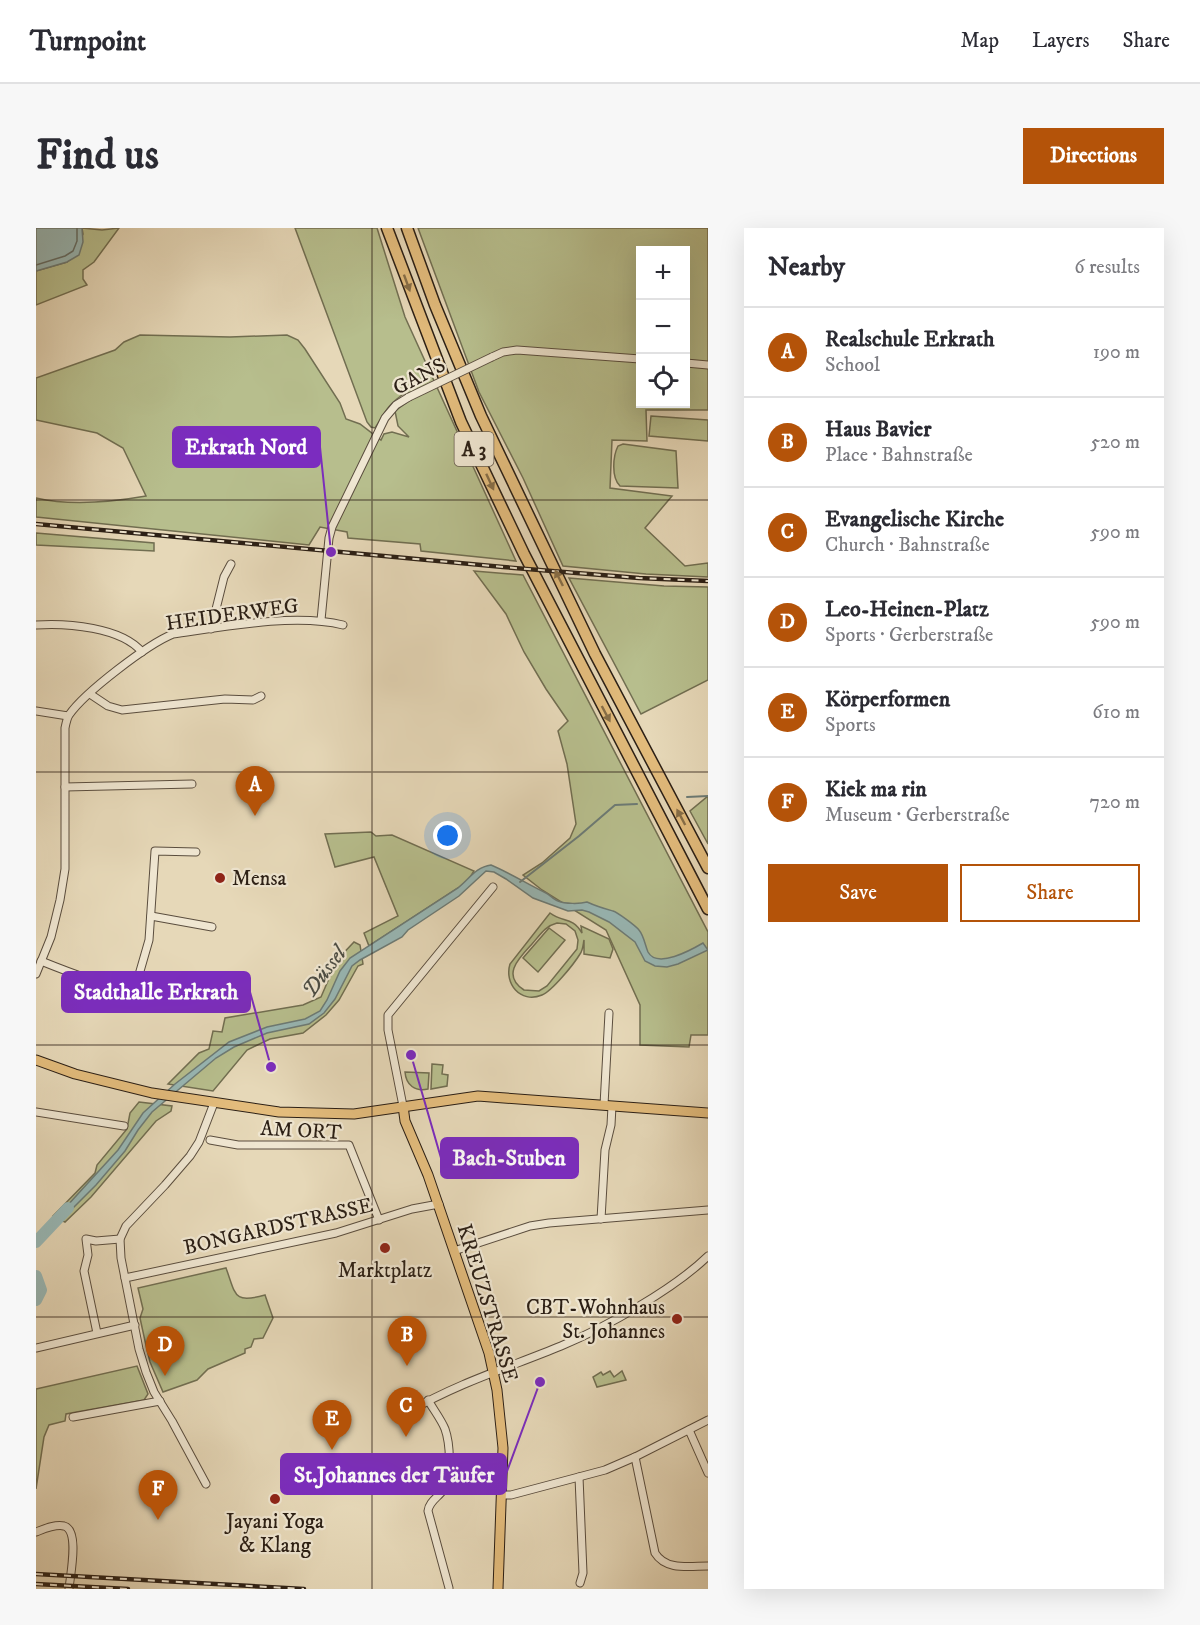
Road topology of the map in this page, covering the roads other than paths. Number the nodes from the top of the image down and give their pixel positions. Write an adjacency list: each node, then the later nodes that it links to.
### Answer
1 (387, 228): 22 (highway, A 3, one-way to 22)
2 (407, 228): 20 (highway, A 3, one-way to 2)
3 (636, 359): 7 (street, GANS, bridge)
4 (690, 363): 5 (street)
5 (708, 365)
6 (231, 564): 11 (street)
7 (325, 578): 8 (street, HEIDERWEG)
8 (321, 620): 10 (street, HEIDERWEG); 11 (street, HEIDERWEG)
9 (36, 625): 12 (street)
10 (343, 625)
11 (211, 629): 12 (street, HEIDERWEG)
12 (142, 652): 13 (street, HEIDERWEG)
13 (90, 694): 14 (street); 16 (street, HEIDERWEG)
14 (261, 696)
15 (36, 711): 16 (street)
16 (68, 716): 18 (street)
17 (192, 784): 18 (street)
18 (65, 787): 25 (street)
19 (196, 852): 23 (street)
20 (708, 868)
21 (494, 887): 32 (street)
22 (708, 909)
23 (151, 916): 24 (street); 27 (street)
24 (212, 927)
25 (41, 962): 26 (street); 27 (street)
26 (36, 974)
27 (134, 992): 28 (street)
28 (206, 1004)
29 (609, 1013): 33 (street)
30 (36, 1060): 31 (main road)
31 (214, 1103): 32 (main road); 42 (street)
32 (403, 1106): 33 (main road); 38 (main road, KREUZSTRASSE)
33 (608, 1106): 35 (main road); 40 (street)
34 (36, 1112): 36 (street)
35 (708, 1113)
36 (124, 1126)
37 (210, 1140): 41 (street, AM ORT)
38 (438, 1202): 41 (street, BONGARDSTRASSE); 43 (main road, KREUZSTRASSE)
39 (708, 1210): 40 (street)
40 (601, 1219): 43 (street)
41 (379, 1220): 45 (street, BONGARDSTRASSE)
42 (120, 1239): 45 (street); 47 (street)
43 (454, 1251): 49 (main road, KREUZSTRASSE)
44 (708, 1256): 49 (street)
45 (125, 1278): 46 (street)
46 (135, 1325): 47 (street); 50 (street)
47 (97, 1333): 48 (street)
48 (36, 1348)
49 (493, 1372): 51 (street); 60 (main road, KREUZSTRASSE)
50 (159, 1401): 53 (street); 59 (street)
51 (428, 1401): 52 (street); 64 (street)
52 (410, 1411)
53 (74, 1417)
54 (708, 1420): 55 (street)
55 (689, 1430): 56 (street); 57 (street)
56 (634, 1457): 58 (street); 62 (street)
57 (708, 1473)
58 (579, 1477): 60 (street); 63 (street)
59 (206, 1484)
60 (502, 1495): 66 (main road, KREUZSTRASSE)
61 (36, 1532): 65 (street)
62 (708, 1566)
63 (580, 1583)
64 (449, 1588)
65 (69, 1589)
66 (498, 1589)

